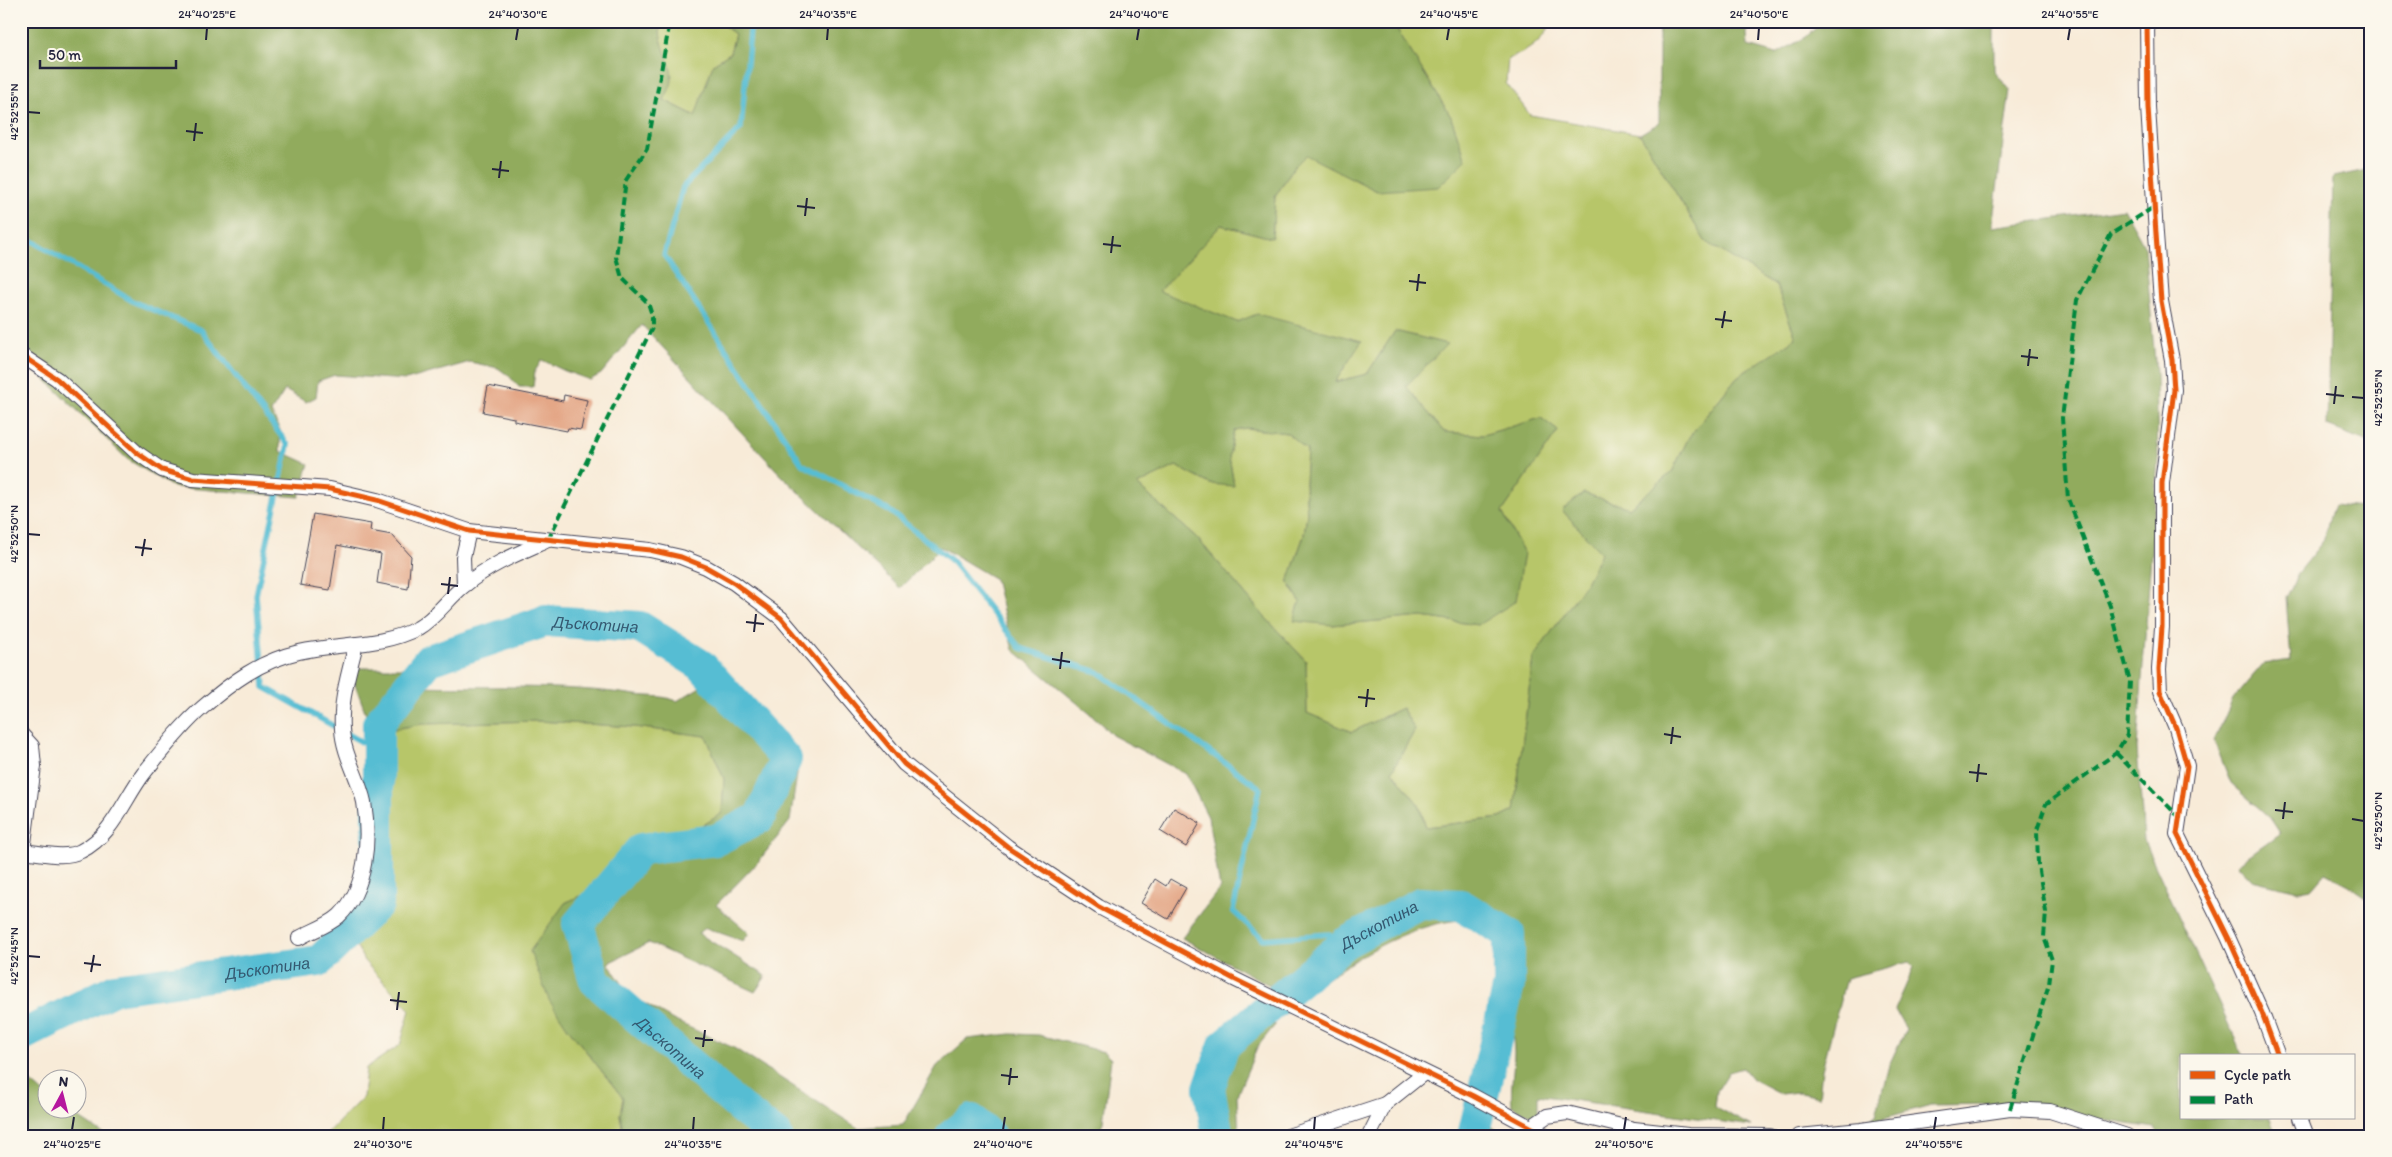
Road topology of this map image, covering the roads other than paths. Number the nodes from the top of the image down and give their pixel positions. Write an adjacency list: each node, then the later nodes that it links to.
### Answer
1 (2147, 21): 10 (street)
2 (21, 356): 3 (street)
3 (469, 530): 4 (street); 5 (street)
4 (548, 540): 5 (street); 11 (street)
5 (464, 585): 6 (street)
6 (356, 644): 8 (street); 9 (street)
7 (21, 734): 8 (street)
8 (22, 851)
9 (299, 938)
10 (2277, 1054)
11 (1424, 1073): 12 (street); 14 (street)
12 (1385, 1104): 15 (street); 16 (street)
13 (2301, 1120): 21 (street)
14 (1531, 1127): 17 (street); 18 (street)
15 (1288, 1136)
16 (1369, 1136)
17 (1547, 1136)
18 (1770, 1136)
19 (1799, 1136): 20 (street)
20 (2127, 1136)
21 (2307, 1136)

